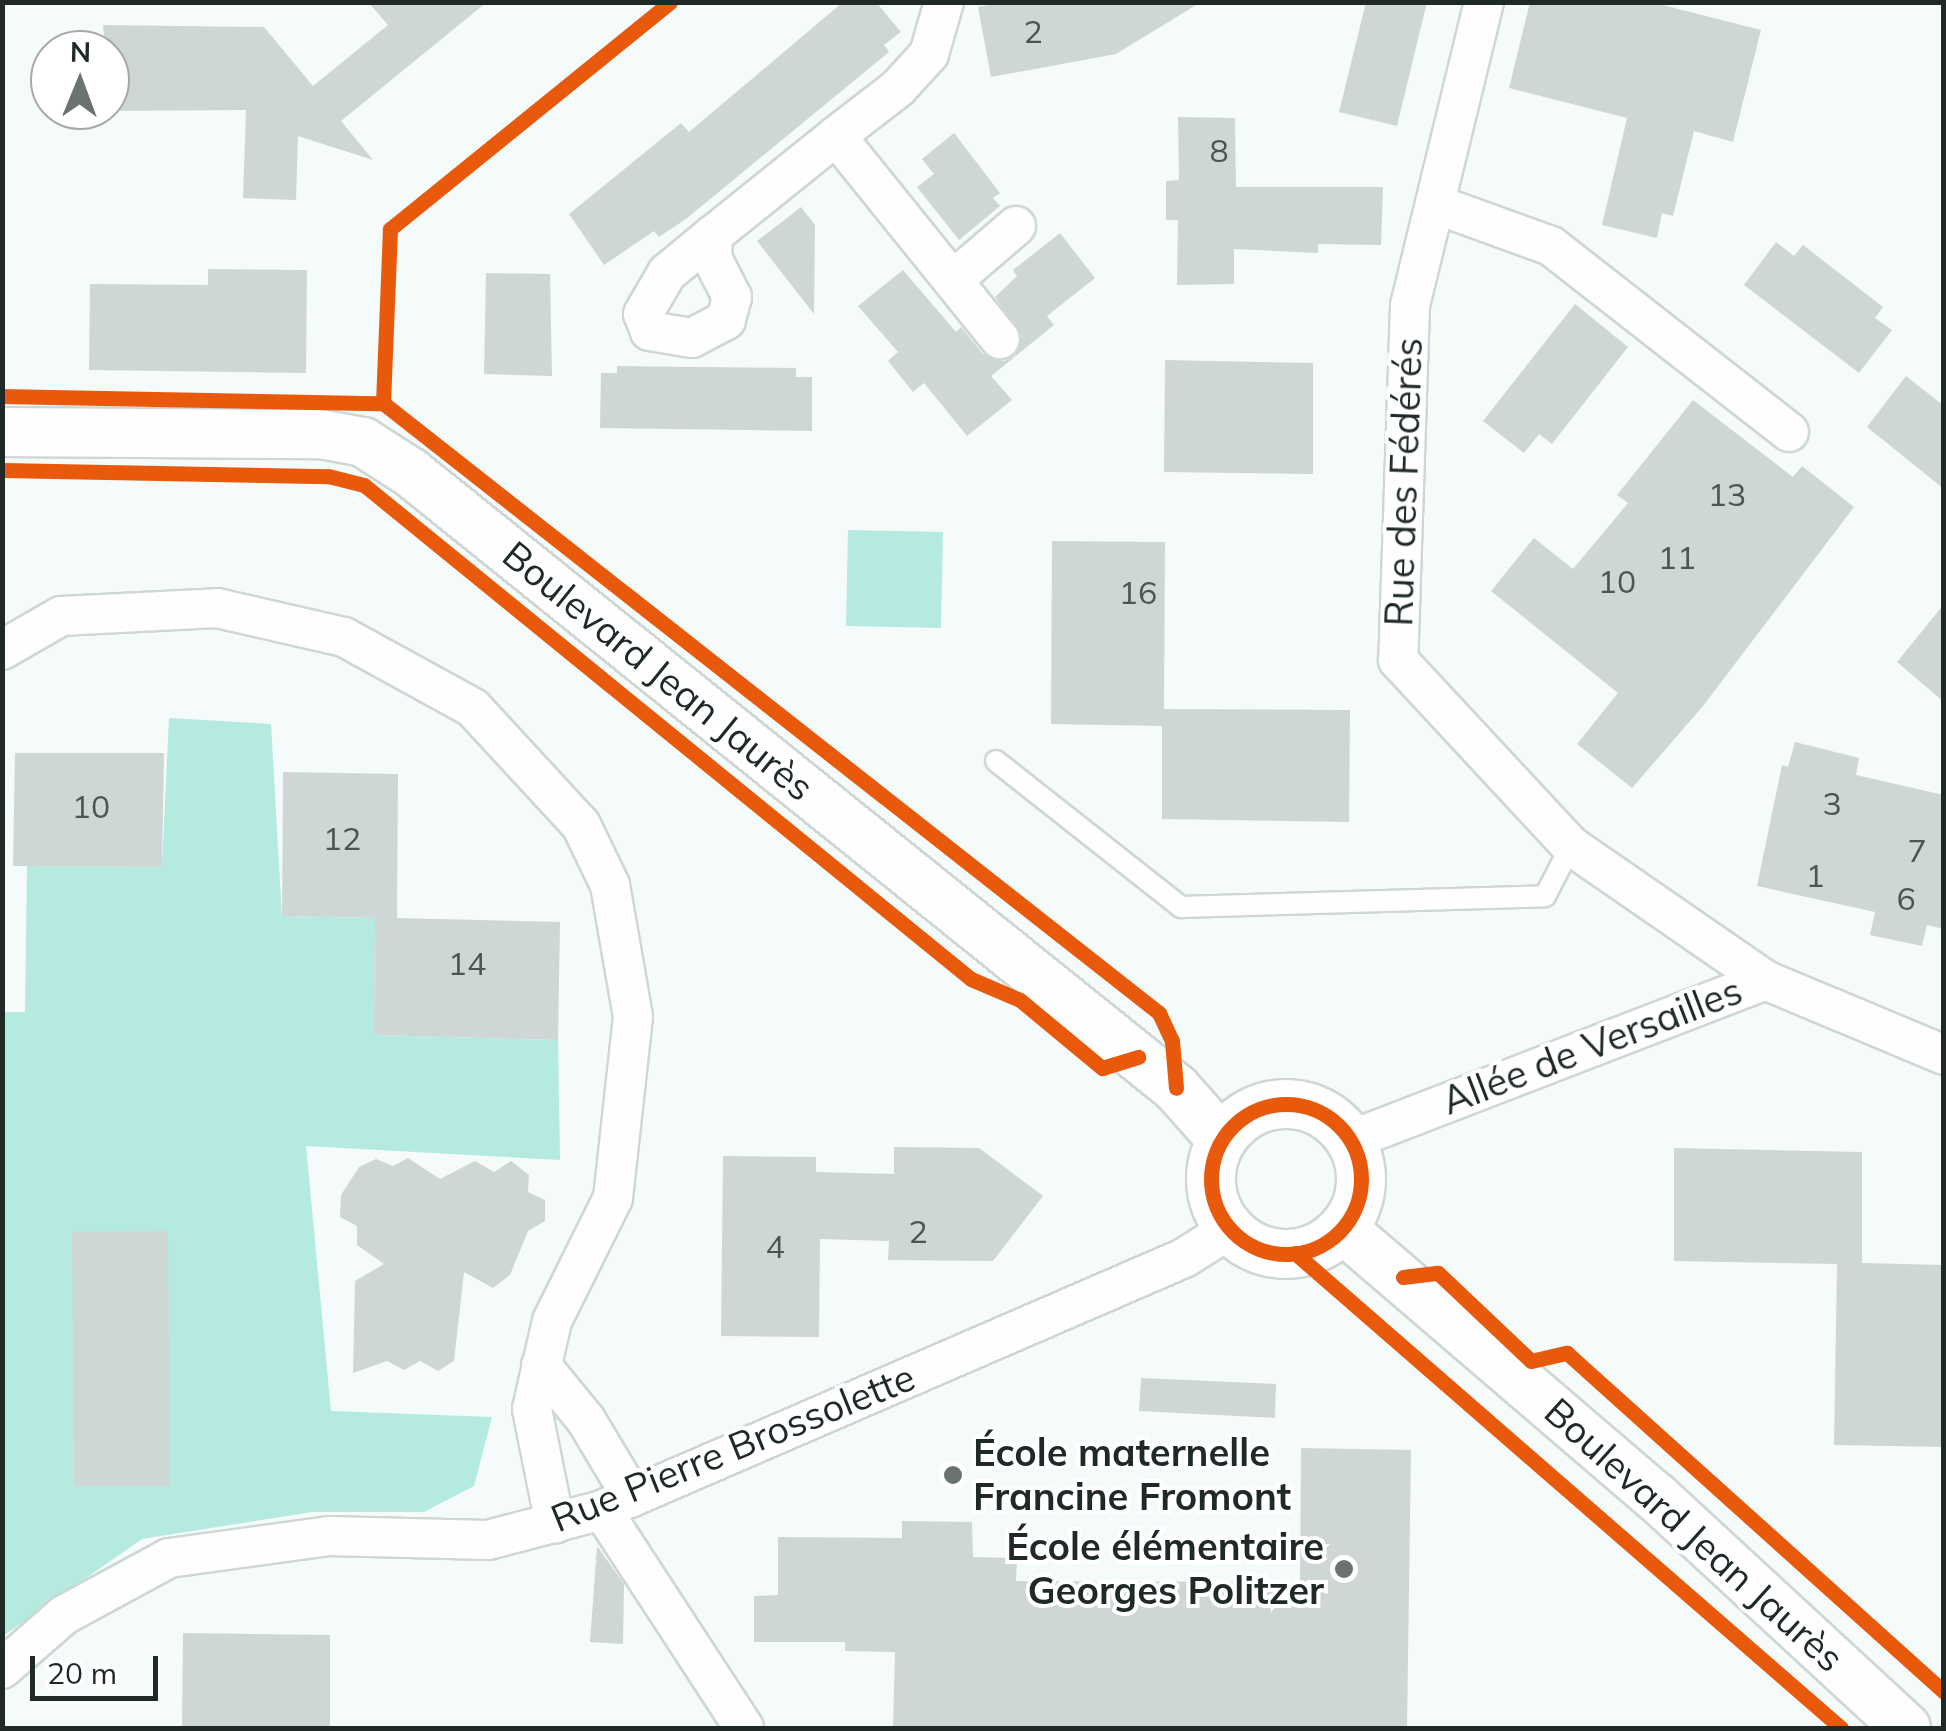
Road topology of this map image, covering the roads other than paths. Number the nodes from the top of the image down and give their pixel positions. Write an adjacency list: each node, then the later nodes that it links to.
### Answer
1 (944, 2): 3 (street)
2 (1484, 2): 4 (street, Rue des Fédérés)
3 (836, 136): 6 (street); 7 (street)
4 (1434, 204): 10 (street); 13 (street, Rue des Fédérés)
5 (1016, 226): 7 (street)
6 (713, 235)
7 (954, 280): 8 (street)
8 (1000, 338)
9 (2, 432): 16 (street, Boulevard Jean Jaurès)
10 (1789, 432)
11 (2, 650): 20 (street)
12 (996, 760): 13 (lane)
13 (1571, 846): 14 (street, Rue des Fédérés)
14 (1765, 980): 15 (street, Allée de Versailles); 17 (street, Allée de Versailles)
15 (1944, 1055)
16 (1222, 1140): 17 (street); 18 (street)
17 (1350, 1140): 19 (street)
18 (1230, 1229): 19 (street); 21 (street, Rue Pierre Brossolette)
19 (1343, 1229): 24 (street, Boulevard Jean Jaurès)
20 (541, 1366): 21 (street); 22 (street)
21 (617, 1504): 22 (street, Rue Pierre Brossolette); 25 (street)
22 (555, 1524): 23 (street, Rue Pierre Brossolette)
23 (2, 1669)
24 (1889, 1723)
25 (744, 1728)

